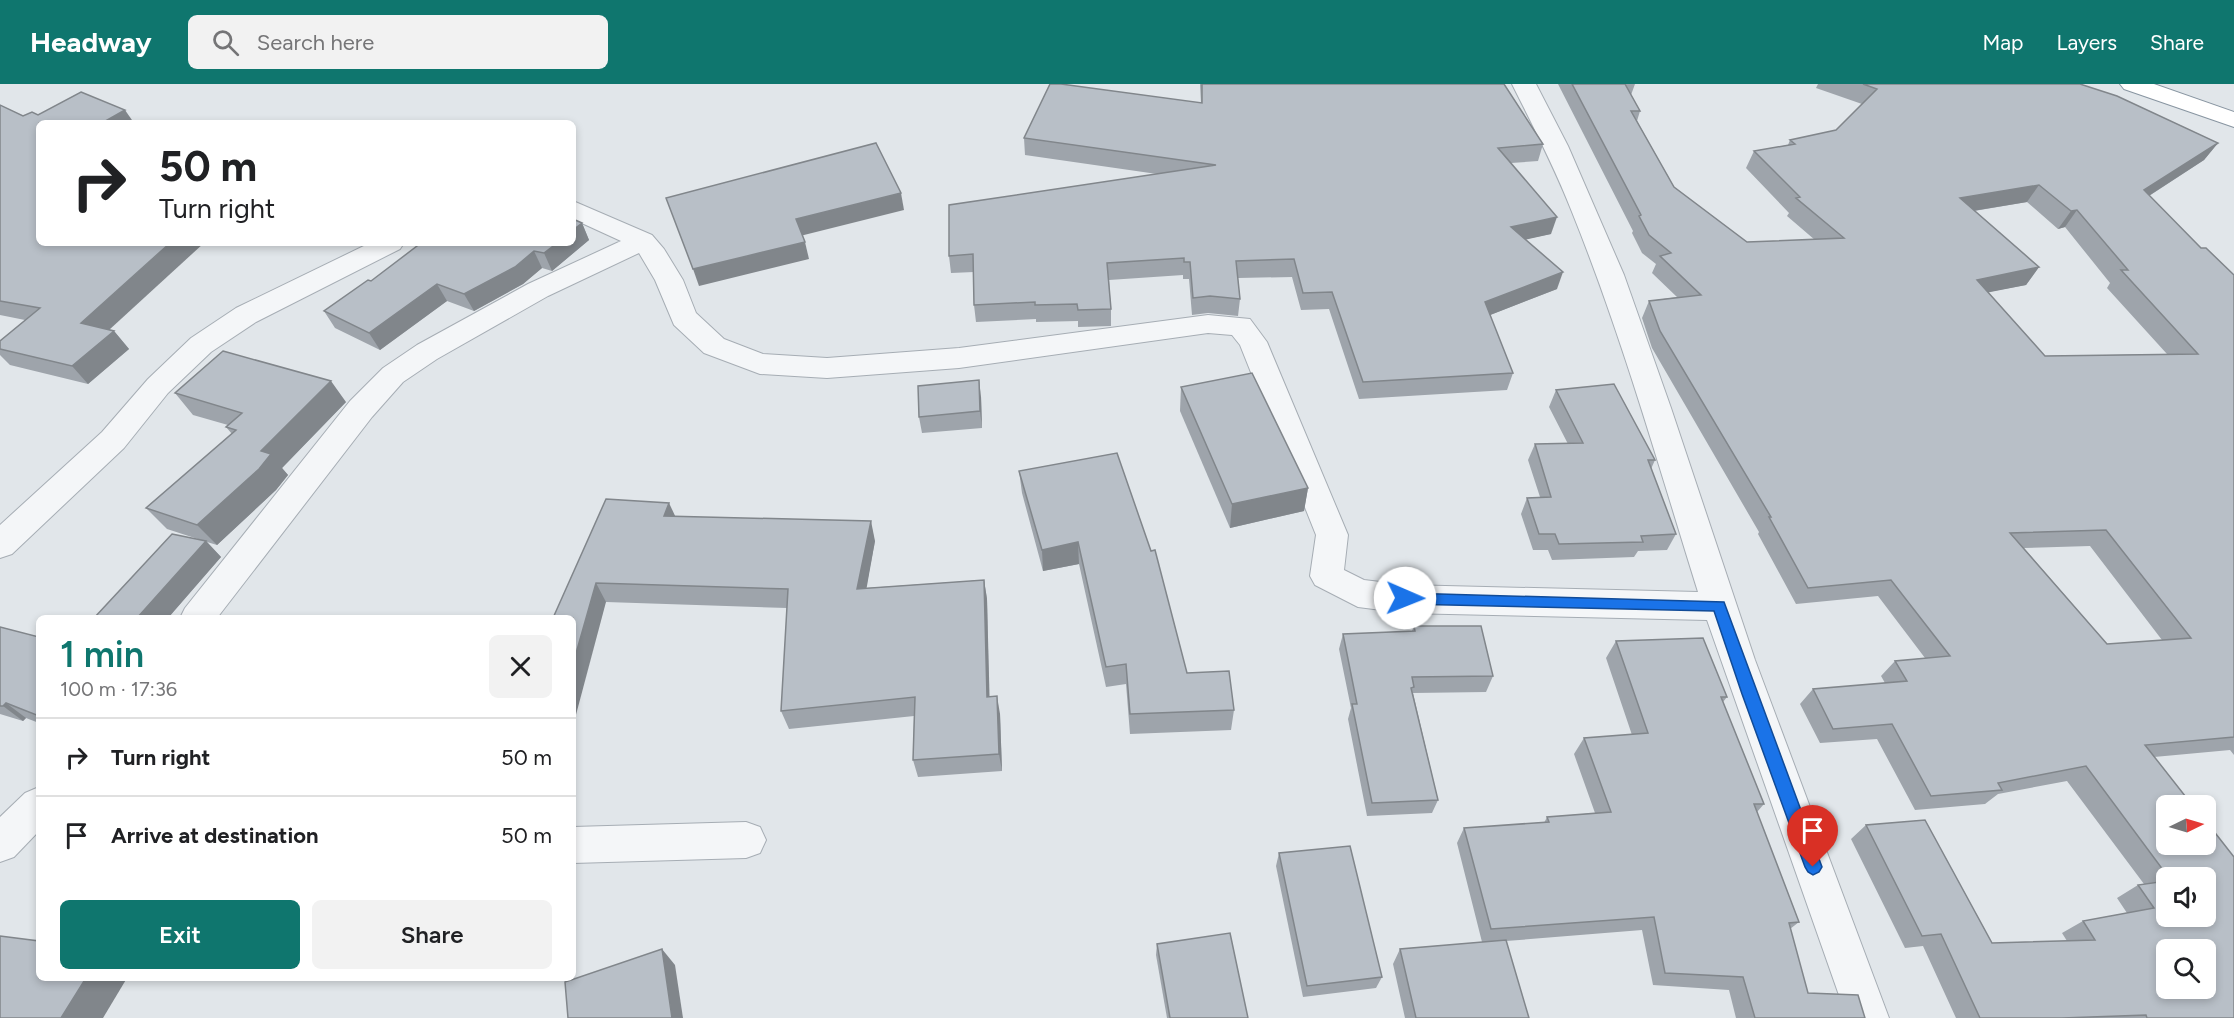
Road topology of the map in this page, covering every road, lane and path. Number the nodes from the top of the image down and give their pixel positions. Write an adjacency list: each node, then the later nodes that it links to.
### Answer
1 (1524, 84): 8 (street)
2 (2132, 84): 3 (highway)
3 (2234, 120)
4 (576, 210): 5 (street)
5 (643, 242): 8 (street); 9 (street)
6 (386, 246): 7 (street)
7 (0, 545)
8 (1719, 606): 14 (street)
9 (199, 615)
10 (36, 808): 12 (street)
11 (746, 840): 13 (street)
12 (0, 844)
13 (576, 845)
14 (1868, 1018)

